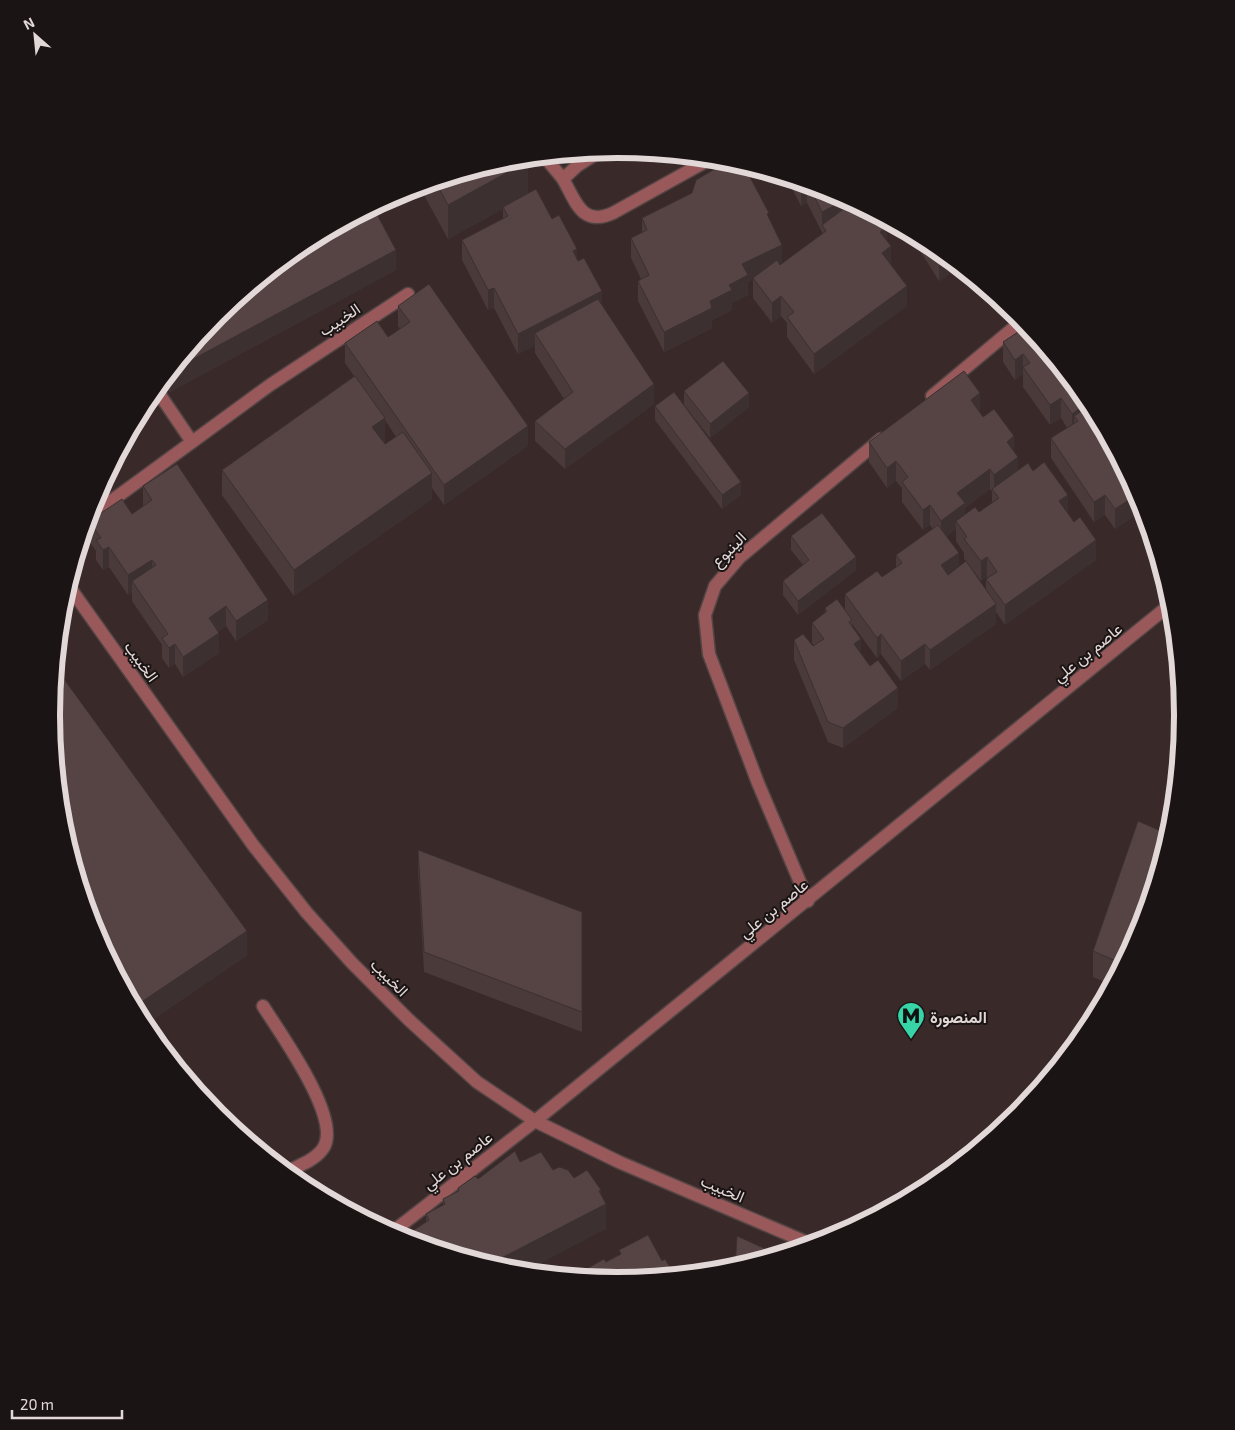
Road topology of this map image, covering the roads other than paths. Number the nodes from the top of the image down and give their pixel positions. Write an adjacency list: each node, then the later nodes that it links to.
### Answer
1 (588, 159): 4 (street)
2 (549, 162): 4 (street)
3 (701, 164): 4 (street)
4 (563, 179)
5 (408, 294): 10 (street, الخبيب)
6 (1016, 326): 8 (street)
7 (161, 396): 10 (street)
8 (923, 404)
9 (892, 429): 14 (street, الينبوع)
10 (192, 442): 11 (street, الخبيب)
11 (99, 510)
12 (74, 593): 16 (street, الخبيب)
13 (1165, 609): 14 (street, عاصم بن علي)
14 (808, 901): 16 (street, عاصم بن علي)
15 (263, 1006): 17 (street)
16 (535, 1121): 18 (street, عاصم بن علي); 19 (street, الخبيب)
17 (293, 1168)
18 (398, 1227)
19 (803, 1241)

